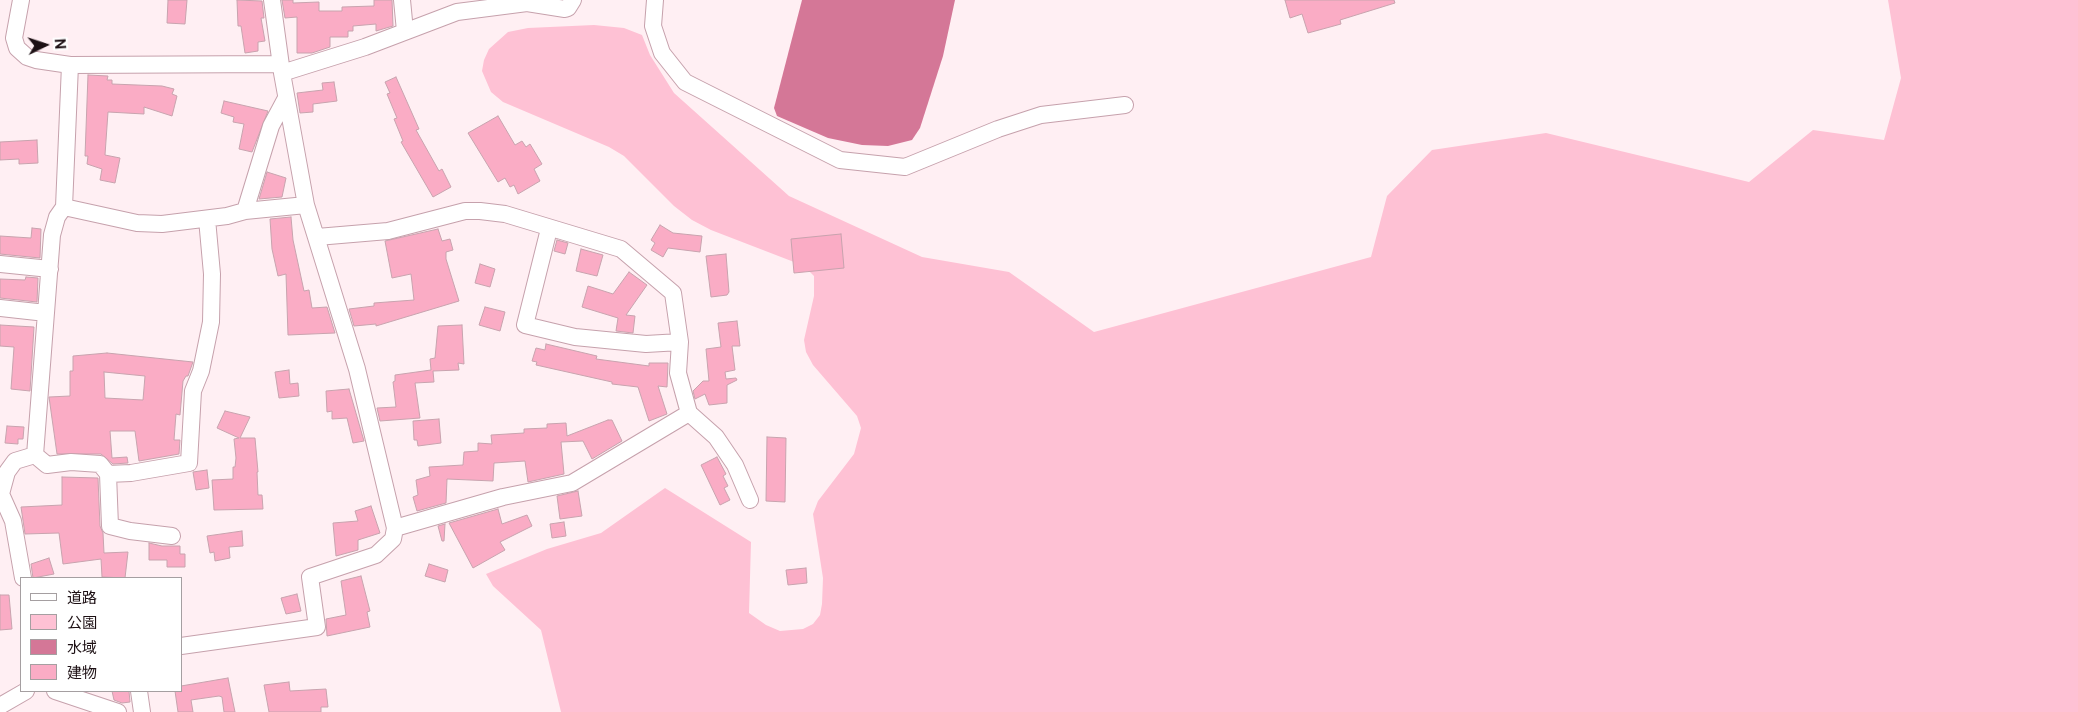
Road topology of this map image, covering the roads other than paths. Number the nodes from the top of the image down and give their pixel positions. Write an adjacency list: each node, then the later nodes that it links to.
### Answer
1 (21, 0): 7 (street)
2 (272, 0): 8 (street)
3 (402, 0): 6 (street)
4 (573, 0): 6 (street)
5 (654, 0): 10 (street)
6 (405, 32): 8 (street)
7 (70, 65): 8 (street); 12 (street)
8 (281, 68): 9 (street)
9 (286, 98): 11 (street); 13 (street)
10 (1125, 105)
11 (306, 205): 13 (street); 16 (street)
12 (64, 207): 14 (street); 18 (street)
13 (245, 211): 14 (street)
14 (207, 219): 24 (street)
15 (549, 229): 16 (street); 21 (street); 21 (street)
16 (317, 237): 27 (street)
17 (0, 264): 18 (street)
18 (50, 269): 20 (street)
19 (0, 308): 20 (street)
20 (46, 312): 23 (street)
21 (680, 342): 22 (street)
22 (688, 413): 26 (street); 27 (street)
23 (35, 455): 24 (street); 25 (street)
24 (108, 474): 28 (street)
25 (0, 494): 29 (street)
26 (750, 500)
27 (395, 528): 30 (street)
28 (172, 536)
29 (23, 577)
30 (182, 646)
31 (24, 692): 34 (street)
32 (58, 692): 35 (street)
33 (139, 692): 36 (street)
34 (0, 706)
35 (118, 712)
36 (142, 712)

